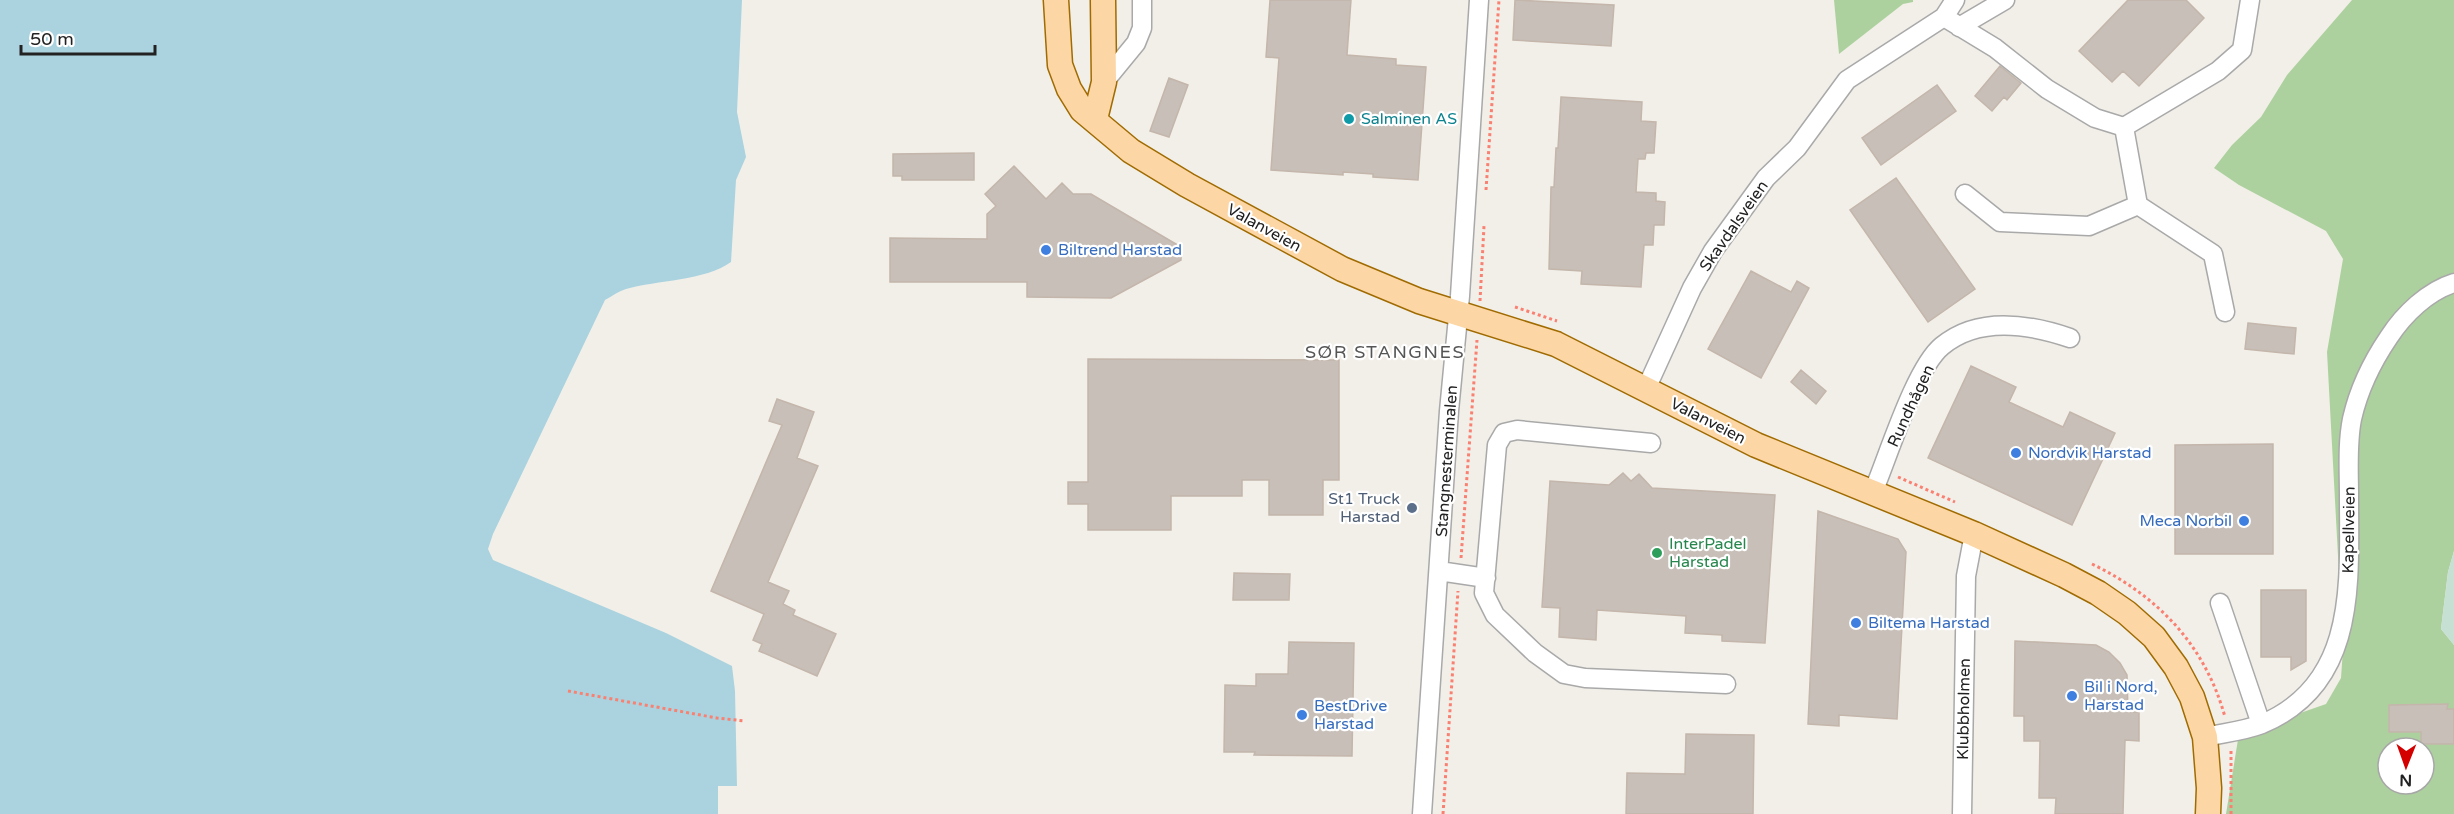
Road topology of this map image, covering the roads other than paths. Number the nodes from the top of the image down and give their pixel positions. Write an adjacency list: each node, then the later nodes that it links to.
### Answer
1 (1056, 0): 10 (main road, Valanveien)
2 (1103, 0): 9 (main road)
3 (1142, 0): 9 (street)
4 (1479, 0): 16 (street, Stangnesterminalen)
5 (1955, 0): 8 (street)
6 (2005, 0): 8 (street)
7 (2250, 0): 11 (street)
8 (1949, 15): 11 (street); 18 (street, Skavdalsveien)
9 (1104, 82): 10 (main road)
10 (1095, 119): 16 (main road, Valanveien)
11 (2124, 127): 13 (street)
12 (1965, 194): 13 (street)
13 (2138, 204): 15 (street)
14 (2454, 282): 26 (street, Kapellveien)
15 (2225, 312)
16 (1459, 313): 18 (main road, Valanveien); 22 (street, Stangnesterminalen)
17 (2070, 338): 20 (street, Rundhågen)
18 (1646, 389): 20 (main road, Valanveien)
19 (1651, 443): 23 (street)
20 (1873, 492): 21 (main road, Valanveien)
21 (1974, 534): 27 (main road, Valanveien); 29 (street, Klubbholmen)
22 (1439, 571): 23 (street); 28 (street, Stangnesterminalen)
23 (1486, 578): 25 (street)
24 (2220, 603): 26 (street)
25 (1726, 684)
26 (2261, 724): 27 (street, Kapellveien)
27 (2205, 737): 30 (main road, Valanveien)
28 (1422, 814)
29 (1962, 814)
30 (2208, 814)

